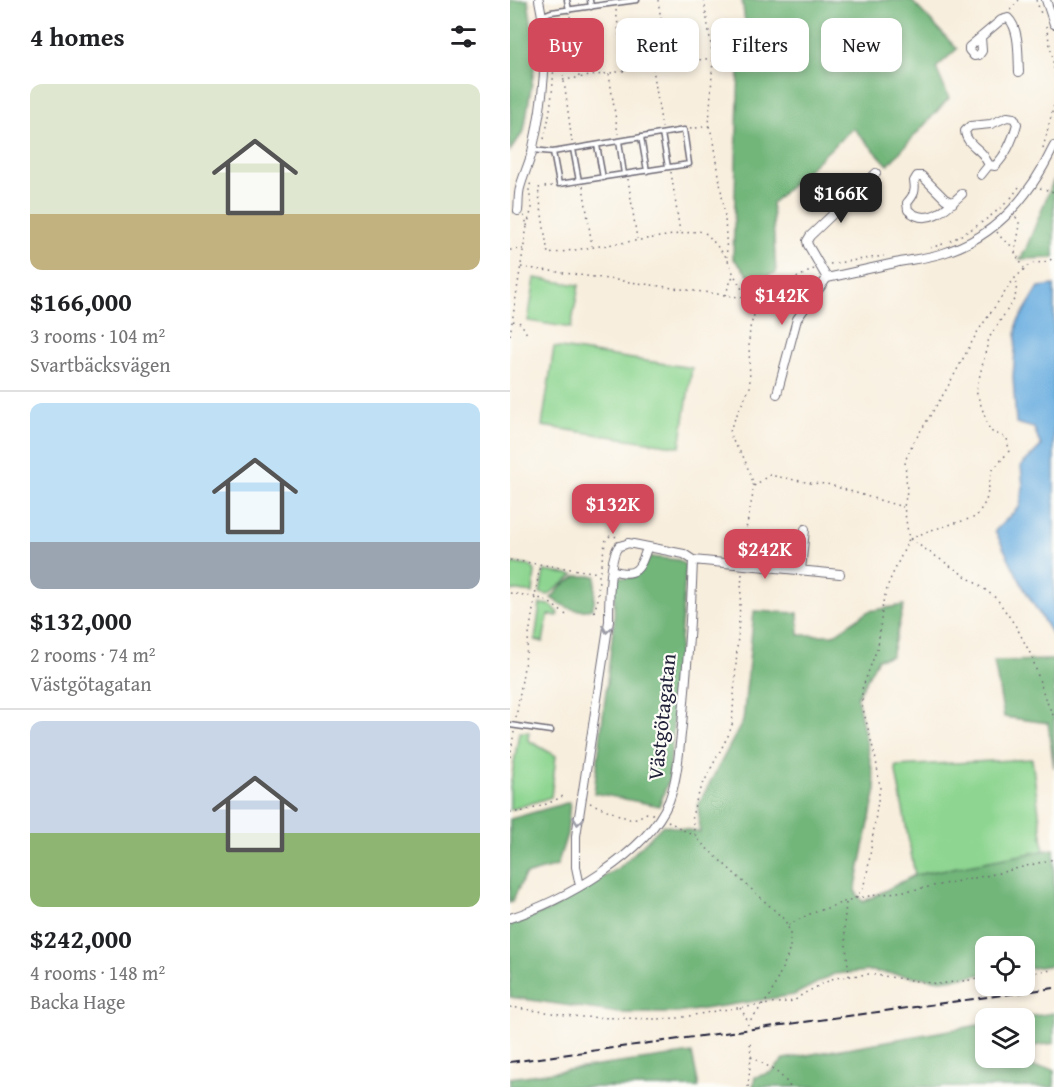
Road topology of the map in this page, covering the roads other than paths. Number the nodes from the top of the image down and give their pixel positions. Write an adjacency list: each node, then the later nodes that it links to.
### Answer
1 (538, 0): 10 (street)
2 (567, 0): 9 (lane)
3 (590, 0): 8 (lane)
4 (632, 0): 5 (lane); 7 (lane)
5 (637, 0)
6 (1046, 0): 11 (street)
7 (612, 2): 8 (lane)
8 (591, 6): 9 (lane)
9 (569, 10): 10 (lane)
10 (542, 15): 20 (street)
11 (1054, 24)
12 (981, 37): 13 (street)
13 (1019, 72)
14 (663, 134): 15 (lane); 23 (lane); 23 (lane)
15 (641, 137): 16 (lane); 24 (lane)
16 (619, 141): 17 (lane); 26 (lane)
17 (597, 145): 19 (lane); 28 (lane)
18 (1054, 146): 33 (street)
19 (573, 149): 21 (lane); 29 (lane)
20 (532, 150): 21 (lane); 32 (street)
21 (553, 152): 29 (lane)
22 (989, 165): 22 (street); 27 (street)
23 (669, 167): 24 (lane)
24 (647, 171): 26 (lane)
25 (876, 173): 33 (street)
26 (625, 174): 28 (lane)
27 (981, 175)
28 (603, 177): 29 (lane)
29 (580, 181)
30 (962, 194): 31 (street)
31 (952, 202): 31 (street)
32 (518, 211)
33 (827, 278): 34 (street)
34 (777, 394)
35 (805, 529): 39 (street)
36 (647, 548): 37 (street); 38 (street); 38 (street)
37 (693, 560): 39 (street); 43 (street, Västgötagatan)
38 (612, 570): 43 (street, one-way to 43)
39 (801, 570): 40 (street)
40 (840, 574)
41 (513, 725): 42 (lane)
42 (550, 731)
43 (580, 886): 44 (street, Västgötagatan)
44 (510, 918)

